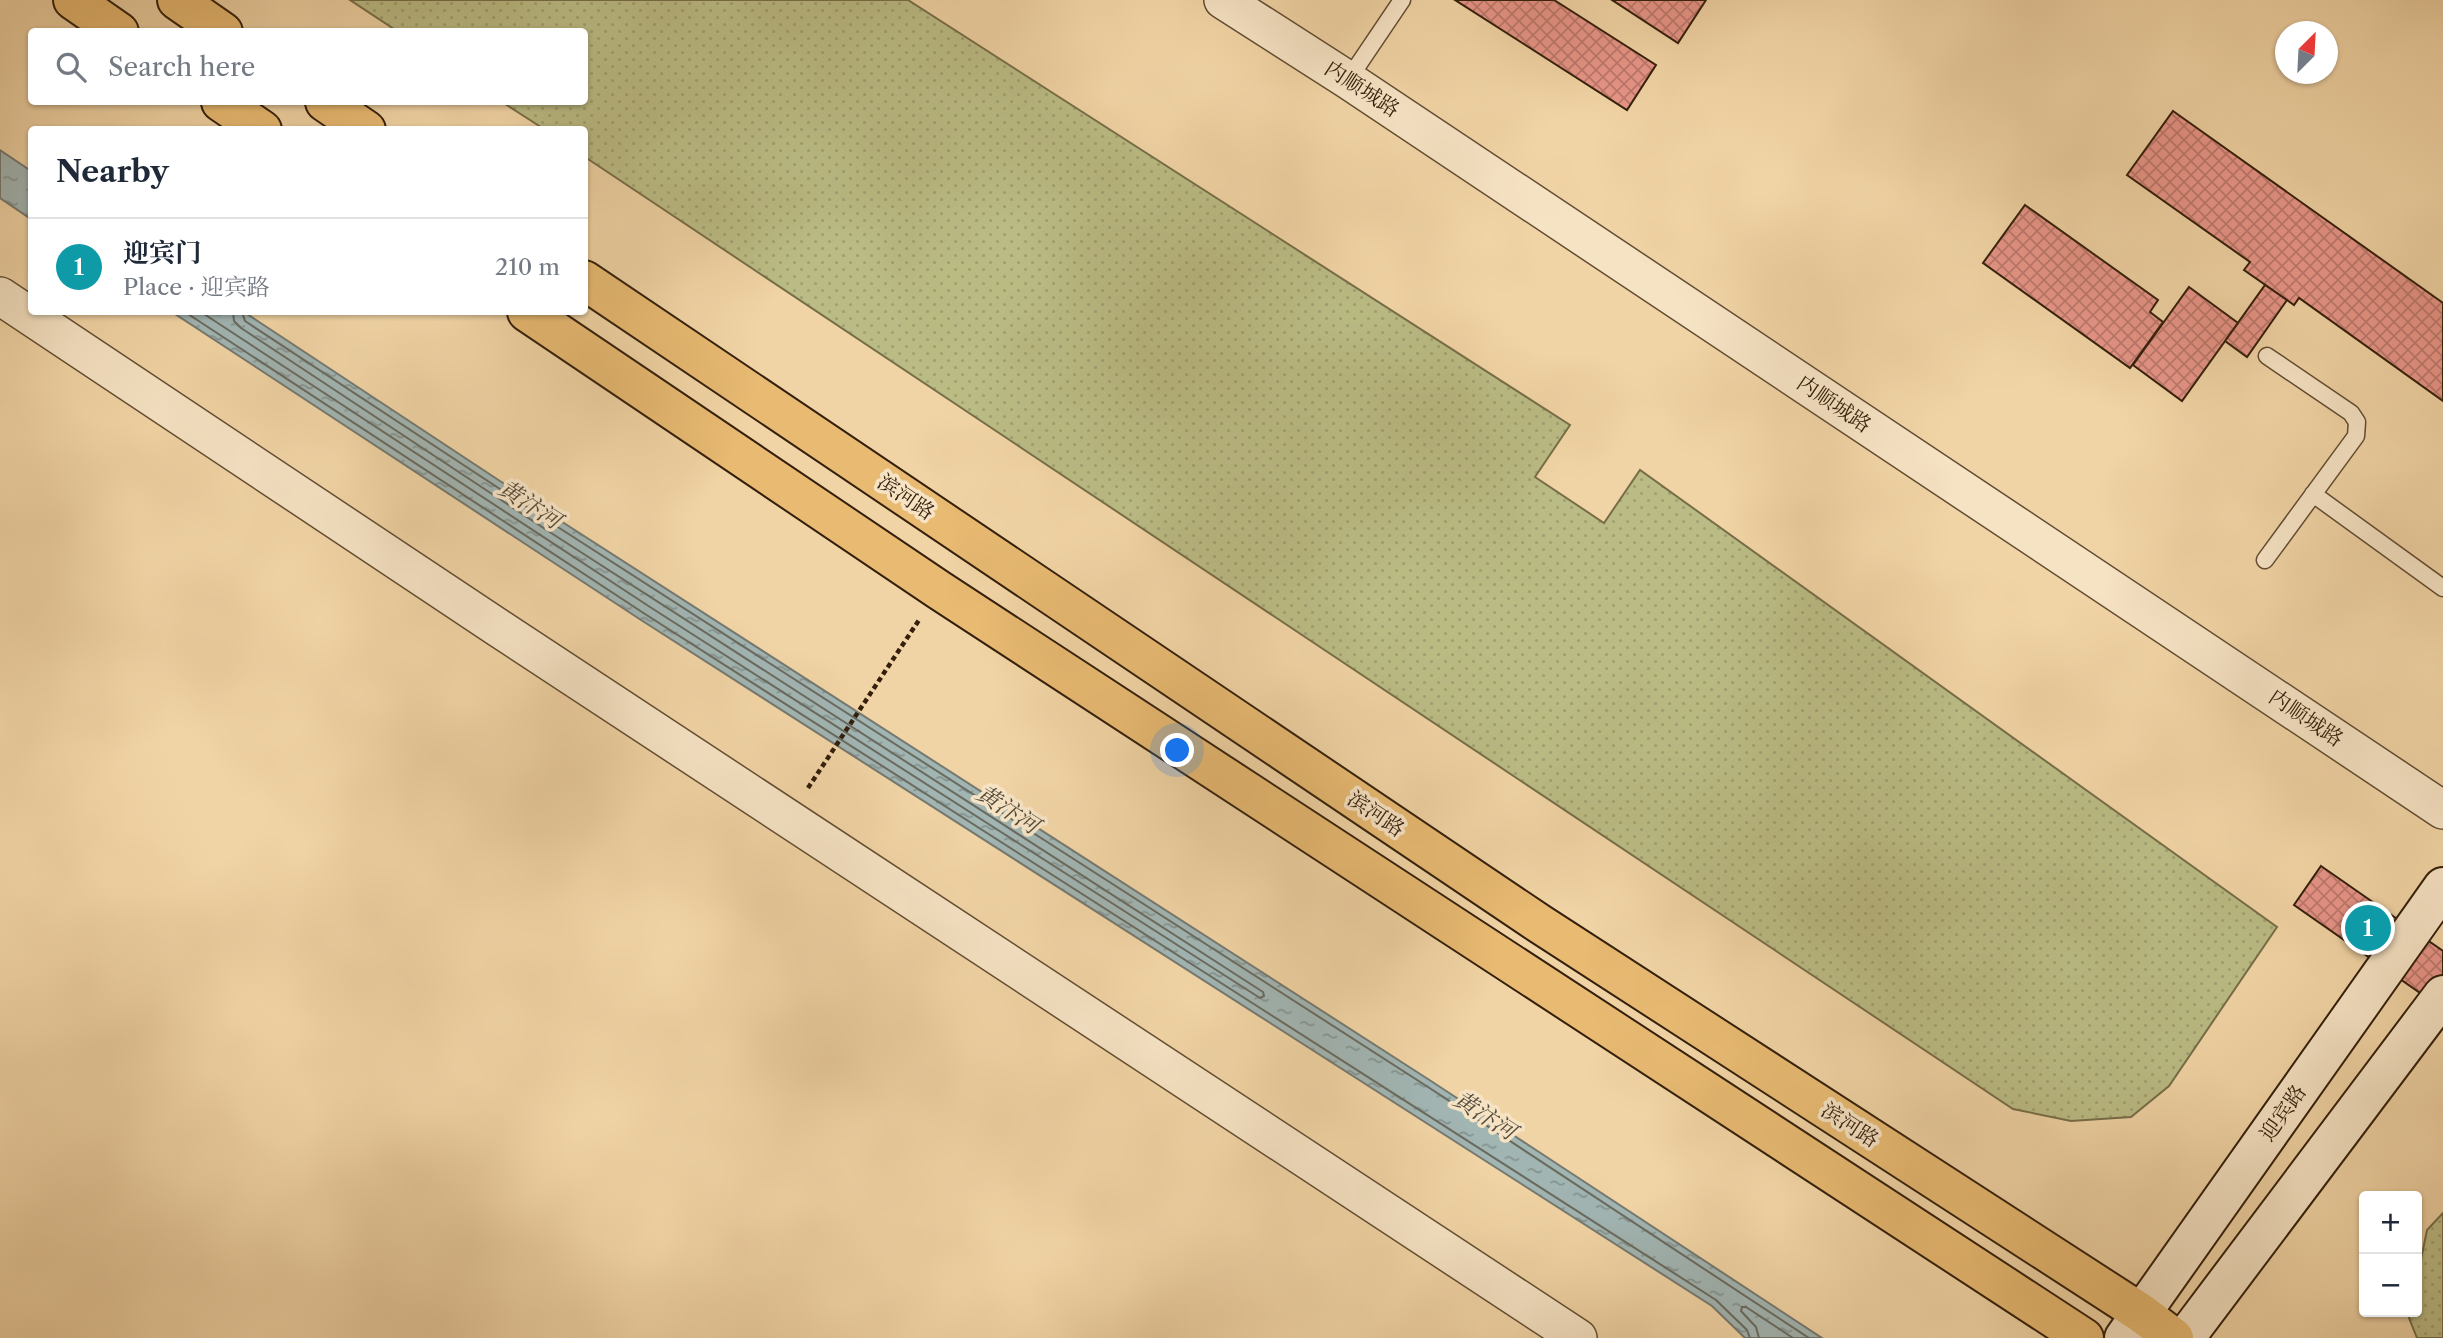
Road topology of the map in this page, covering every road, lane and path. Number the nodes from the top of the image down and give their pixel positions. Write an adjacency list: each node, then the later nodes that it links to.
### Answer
1 (73, 0): 5 (main road)
2 (177, 0): 6 (main road)
3 (1223, 0): 7 (street, 内顺城路)
4 (1402, 0): 7 (lane)
5 (113, 28)
6 (217, 28)
7 (1348, 80): 22 (street, 内顺城路)
8 (225, 105): 10 (main road)
9 (329, 105): 11 (main road)
10 (256, 126)
11 (360, 126)
12 (588, 283): 26 (main road, 滨河路)
13 (0, 296): 14 (street)
14 (28, 315)
15 (29, 315): 23 (street)
16 (531, 315): 21 (main road)
17 (2267, 356): 18 (lane)
18 (2314, 494): 19 (lane); 20 (lane)
19 (2265, 560)
20 (2443, 588)
21 (939, 590): 23 (path); 28 (main road)
22 (2443, 810)
23 (788, 818): 27 (street)
24 (2443, 887): 26 (main road, 迎宾路)
25 (2443, 995): 30 (main road)
26 (2133, 1326): 29 (main road, 滨河路)
27 (1578, 1338)
28 (2084, 1338)
29 (2174, 1338)
30 (2185, 1338)

